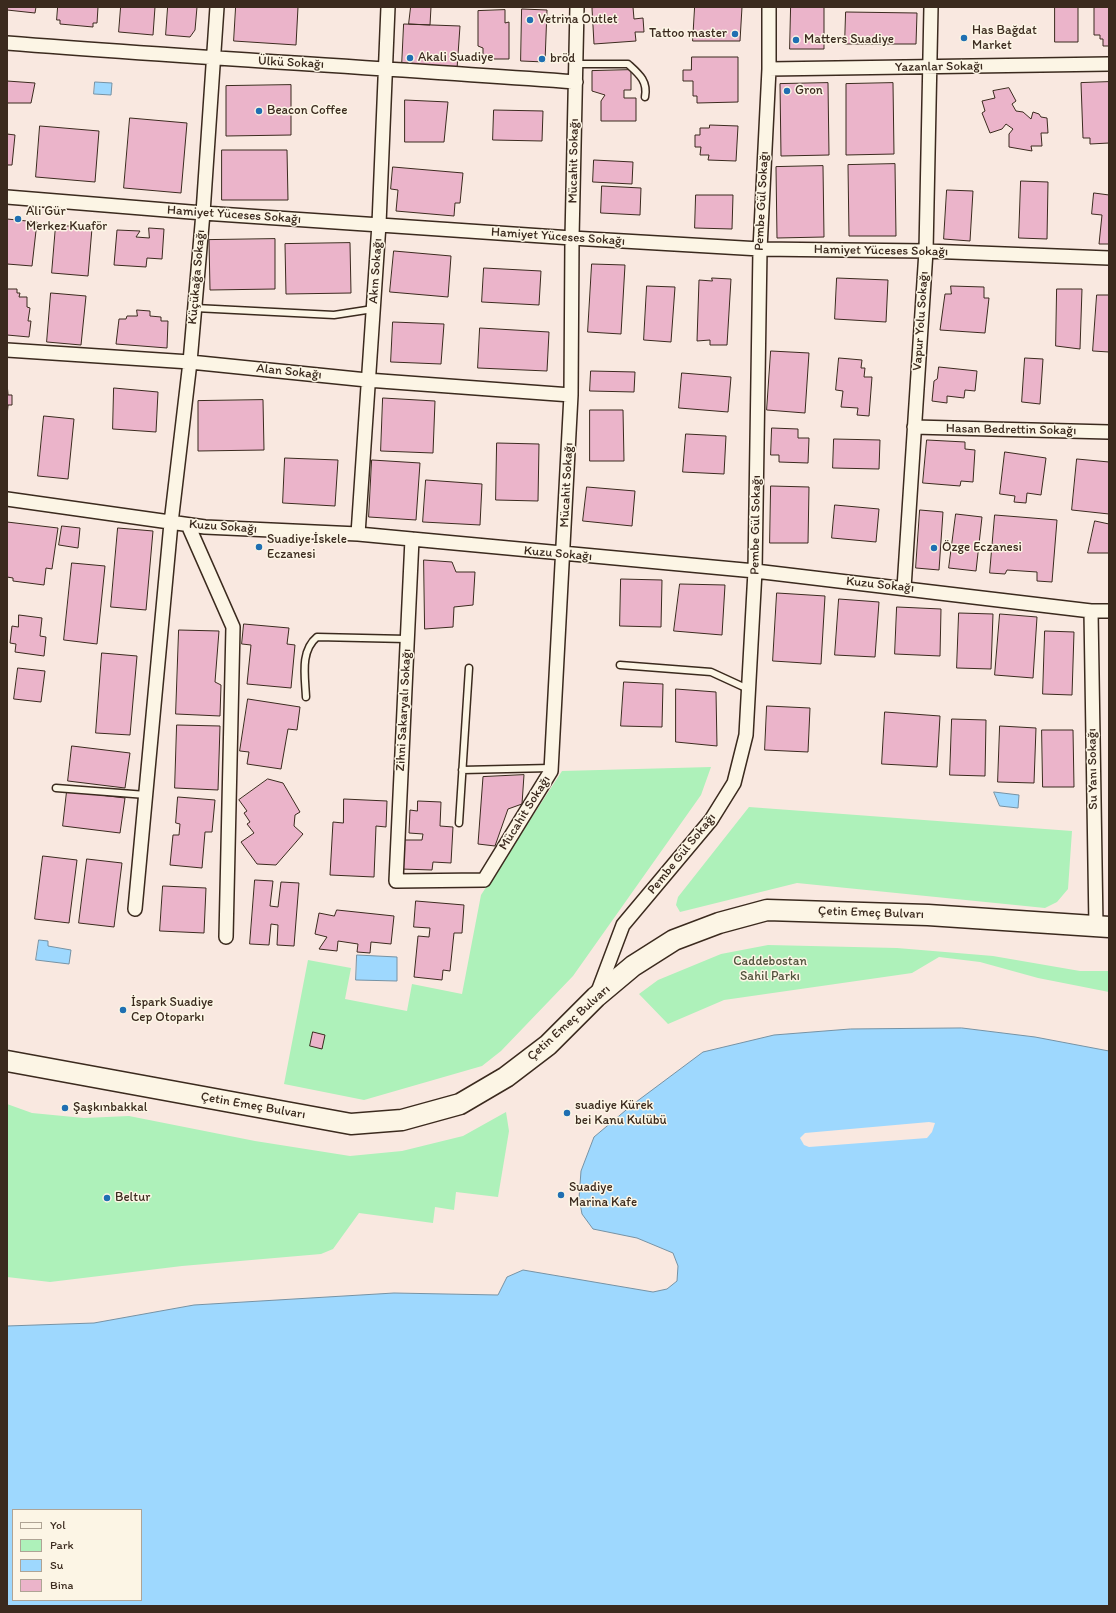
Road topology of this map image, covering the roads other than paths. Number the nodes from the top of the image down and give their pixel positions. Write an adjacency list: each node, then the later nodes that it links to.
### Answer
1 (217, 7): 7 (street, Küçükağa Sokağı)
2 (388, 7): 11 (street, Akın Sokağı)
3 (578, 7): 8 (street, Mücahit Sokağı)
4 (769, 7): 12 (street, Pembe Gül Sokağı)
5 (931, 7): 10 (street, Vapur Yolu Sokağı)
6 (7, 43): 7 (street, Ülkü Sokağı)
7 (214, 59): 11 (street, Ülkü Sokağı); 16 (street, Küçükağa Sokağı)
8 (576, 64): 13 (street, Mücahit Sokağı); 14 (lane)
9 (1109, 64): 10 (street, Yazanlar Sokağı)
10 (930, 67): 12 (street, Yazanlar Sokağı); 20 (street, Vapur Yolu Sokağı)
11 (385, 68): 13 (street, Ülkü Sokağı); 17 (street, Akın Sokağı)
12 (769, 69): 19 (street, Pembe Gül Sokağı)
13 (576, 82): 18 (street, Mücahit Sokağı)
14 (645, 97)
15 (7, 197): 16 (street, Hamiyet Yüceses Sokağı)
16 (203, 213): 17 (street, Hamiyet Yüceses Sokağı); 22 (street, Küçükağa Sokağı)
17 (379, 224): 18 (street, Hamiyet Yüceses Sokağı); 23 (street, Akın Sokağı)
18 (572, 238): 19 (street, Hamiyet Yüceses Sokağı); 27 (street, Mücahit Sokağı)
19 (760, 249): 20 (street, Hamiyet Yüceses Sokağı); 36 (street, Pembe Gül Sokağı)
20 (926, 251): 21 (street, Hamiyet Yüceses Sokağı); 28 (street, Vapur Yolu Sokağı)
21 (1109, 258)
22 (195, 308): 23 (lane); 25 (street, Küçükağa Sokağı)
23 (373, 309): 26 (street, Akın Sokağı)
24 (7, 350): 25 (street, Alan Sokağı)
25 (190, 362): 26 (street, Alan Sokağı); 31 (street, Küçükağa Sokağı)
26 (367, 380): 27 (street, Alan Sokağı); 33 (street, Akın Sokağı)
27 (571, 395): 35 (street, Mücahit Sokağı)
28 (914, 427): 29 (street, Hasan Bedrettin Sokağı); 37 (street, Vapur Yolu Sokağı)
29 (1109, 432)
30 (7, 500): 31 (street, Kuzu Sokağı)
31 (171, 523): 32 (street, Kuzu Sokağı); 48 (street, Küçükağa Sokağı)
32 (188, 525): 33 (street, Kuzu Sokağı); 53 (street)
33 (358, 534): 34 (street, Kuzu Sokağı)
34 (412, 539): 35 (street, Kuzu Sokağı); 40 (street, Zihni Sakaryalı Sokağı)
35 (564, 555): 36 (street, Kuzu Sokağı); 45 (street, Mücahit Sokağı)
36 (755, 571): 37 (street, Kuzu Sokağı); 43 (street, Pembe Gül Sokağı)
37 (904, 588): 38 (street, Kuzu Sokağı)
38 (1091, 611): 39 (street, Kuzu Sokağı); 52 (street, Su Yanı Sokağı)
39 (1109, 611)
40 (407, 639): 44 (lane); 50 (street, Zihni Sakaryalı Sokağı)
41 (620, 665): 43 (lane)
42 (469, 668): 46 (lane)
43 (749, 689): 54 (street, Pembe Gül Sokağı)
44 (306, 697)
45 (551, 768): 46 (lane); 50 (street, Mücahit Sokağı)
46 (462, 770): 49 (lane)
47 (56, 788): 48 (lane)
48 (146, 795): 51 (street, Küçükağa Sokağı)
49 (458, 823)
50 (396, 881)
51 (135, 909)
52 (1102, 927): 54 (main road, Çetin Emeç Bulvarı)
53 (226, 936)
54 (596, 997): 55 (main road, Çetin Emeç Bulvarı)
55 (7, 1061)

